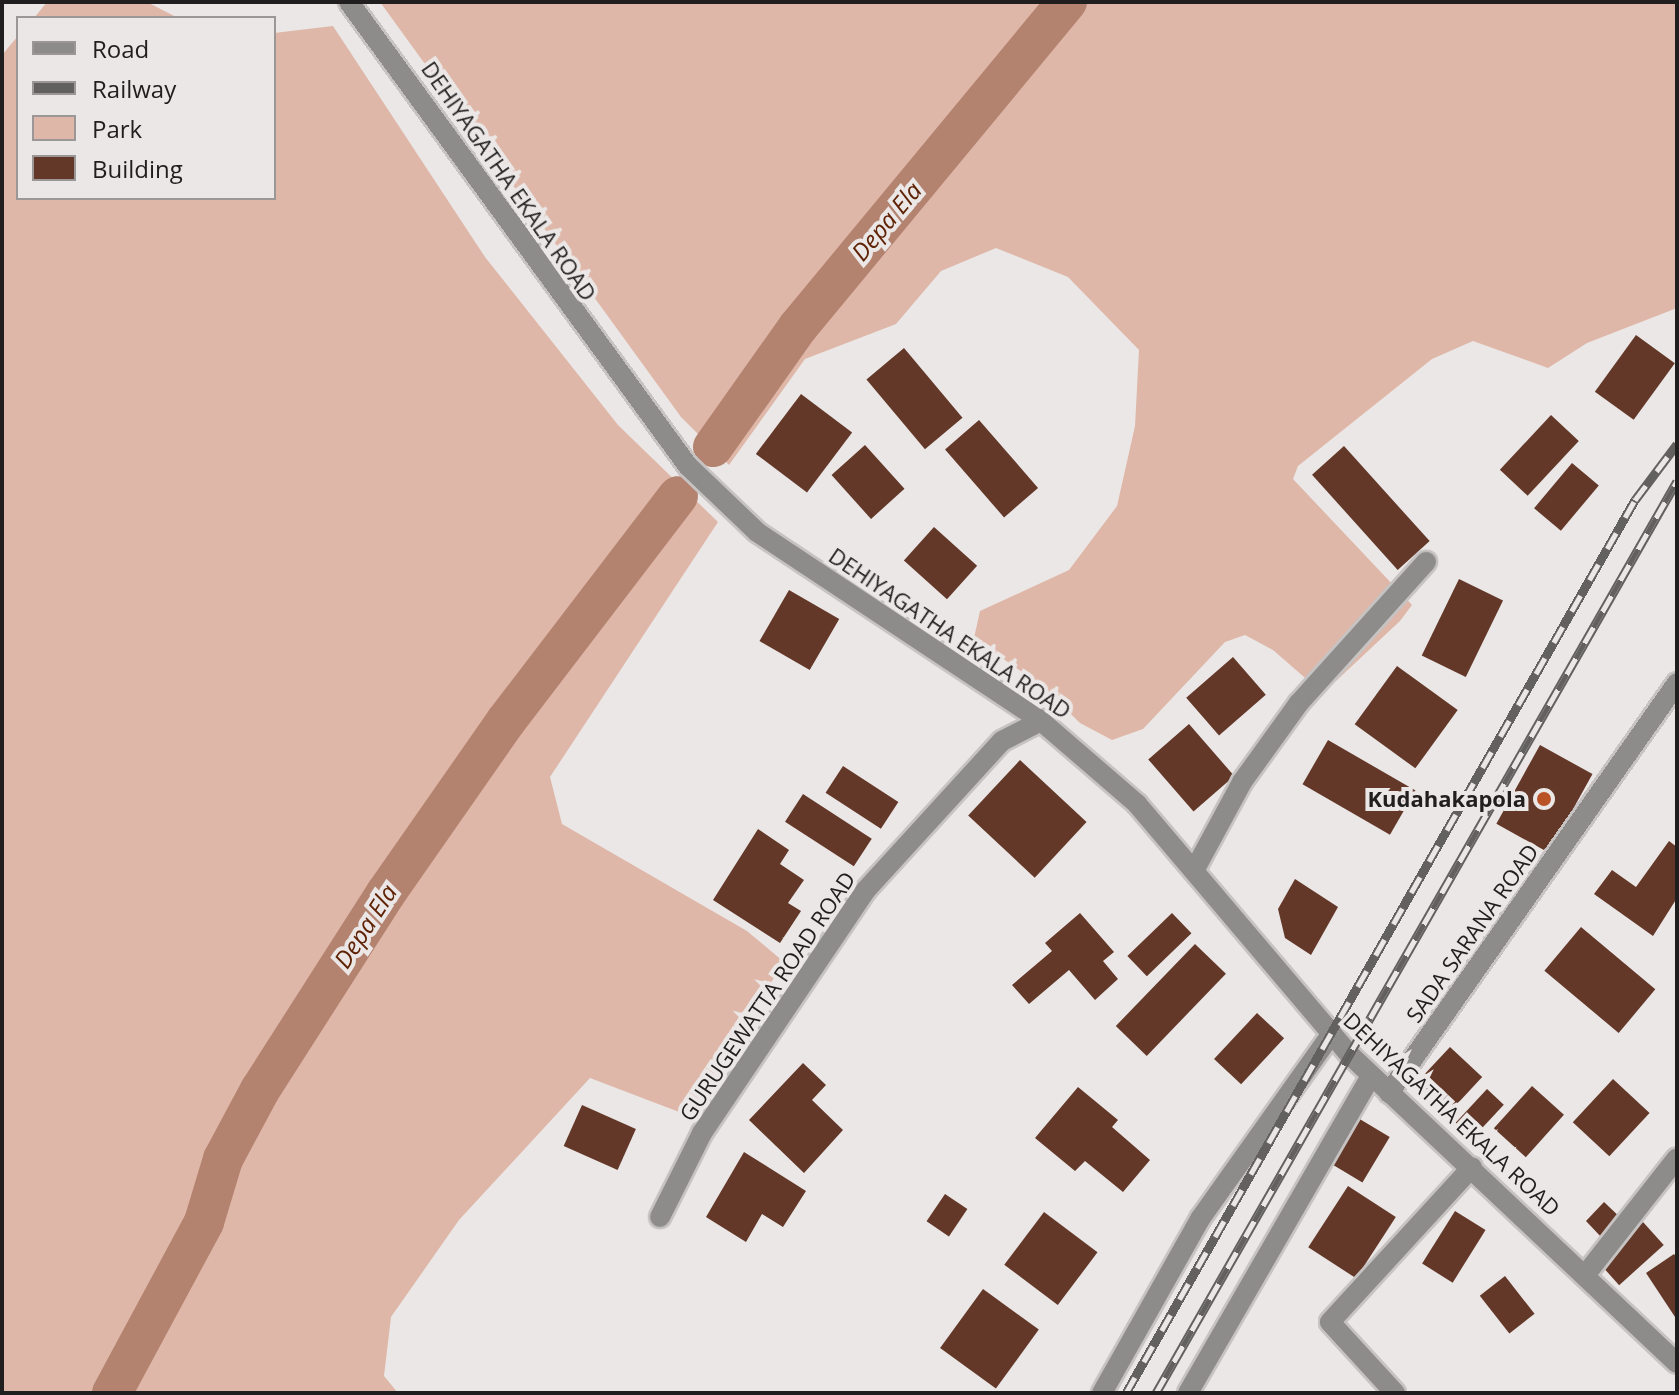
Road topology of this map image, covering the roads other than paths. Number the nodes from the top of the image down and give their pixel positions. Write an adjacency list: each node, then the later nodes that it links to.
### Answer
1 (349, 2): 4 (street, DEHIYAGATHA EKALA ROAD)
2 (1426, 562): 5 (street)
3 (1677, 683): 8 (street, SADA SARANA ROAD)
4 (1041, 721): 5 (street, DEHIYAGATHA EKALA ROAD); 11 (street, GURUGEWATTA ROAD ROAD)
5 (1195, 869): 6 (street, DEHIYAGATHA EKALA ROAD)
6 (1331, 1035): 7 (street, DEHIYAGATHA EKALA ROAD); 14 (street)
7 (1371, 1076): 8 (street, DEHIYAGATHA EKALA ROAD); 15 (street)
8 (1389, 1093): 10 (street, DEHIYAGATHA EKALA ROAD)
9 (1677, 1158): 12 (street)
10 (1472, 1167): 12 (street, DEHIYAGATHA EKALA ROAD); 16 (street)
11 (660, 1217)
12 (1586, 1274): 13 (street, DEHIYAGATHA EKALA ROAD)
13 (1677, 1363)
14 (1102, 1393)
15 (1188, 1393)
16 (1395, 1393)

